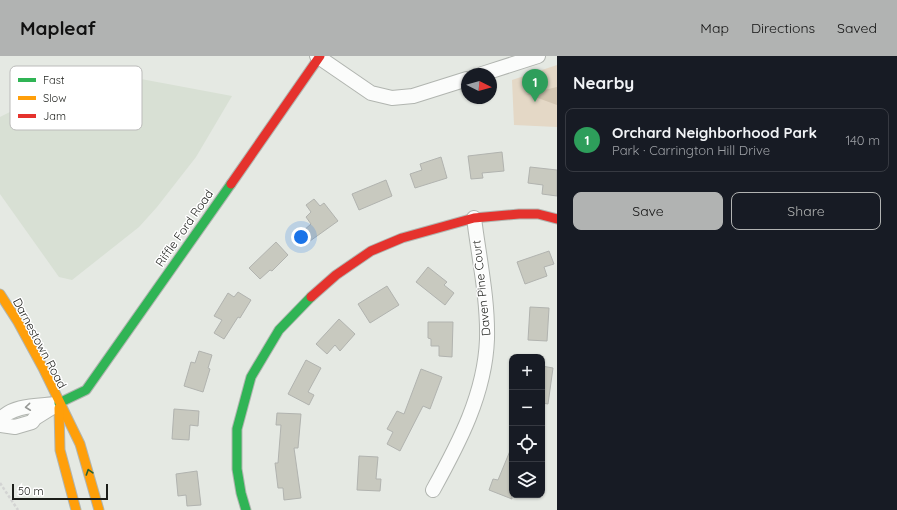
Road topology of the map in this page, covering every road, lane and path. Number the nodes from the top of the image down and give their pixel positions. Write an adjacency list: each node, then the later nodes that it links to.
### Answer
1 (319, 56): 4 (street); 8 (street, Riffle Ford Road)
2 (538, 56): 3 (street)
3 (497, 69)
4 (461, 81)
5 (474, 218): 6 (street); 12 (street, Daven Pine Court); 16 (street)
6 (557, 219)
7 (0, 294): 8 (street, Darnestown Road)
8 (59, 403): 9 (street, one-way to 9); 10 (street); 14 (street, Darnestown Road); 15 (street, Darnestown Road, one-way to 8)
9 (0, 420)
10 (0, 425)
11 (0, 483): 13 (path)
12 (433, 490)
13 (18, 510)
14 (76, 510)
15 (99, 510)
16 (246, 510)

